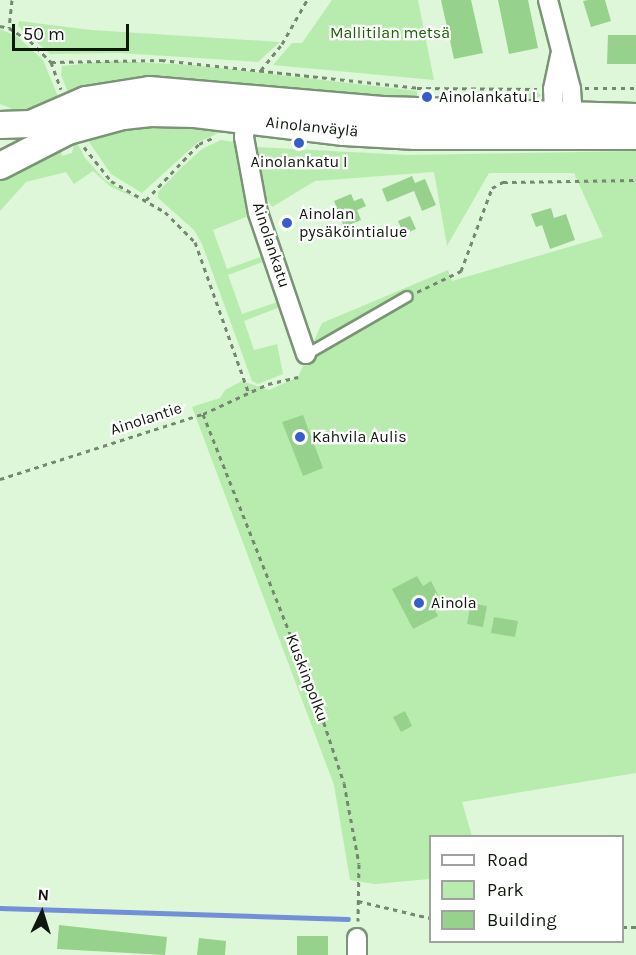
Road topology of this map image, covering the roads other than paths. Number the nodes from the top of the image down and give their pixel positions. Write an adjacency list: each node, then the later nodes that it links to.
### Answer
1 (548, 0): 4 (street)
2 (636, 117): 4 (main road, Ainolanväylä)
3 (245, 118): 4 (main road, Ainolanväylä); 5 (main road, Ainolanväylä); 7 (main road, Ainolanväylä); 9 (street, Ainolankatu)
4 (564, 122): 6 (main road, Ainolanväylä)
5 (0, 125)
6 (636, 136)
7 (0, 166)
8 (407, 296): 9 (lane)
9 (306, 354)

